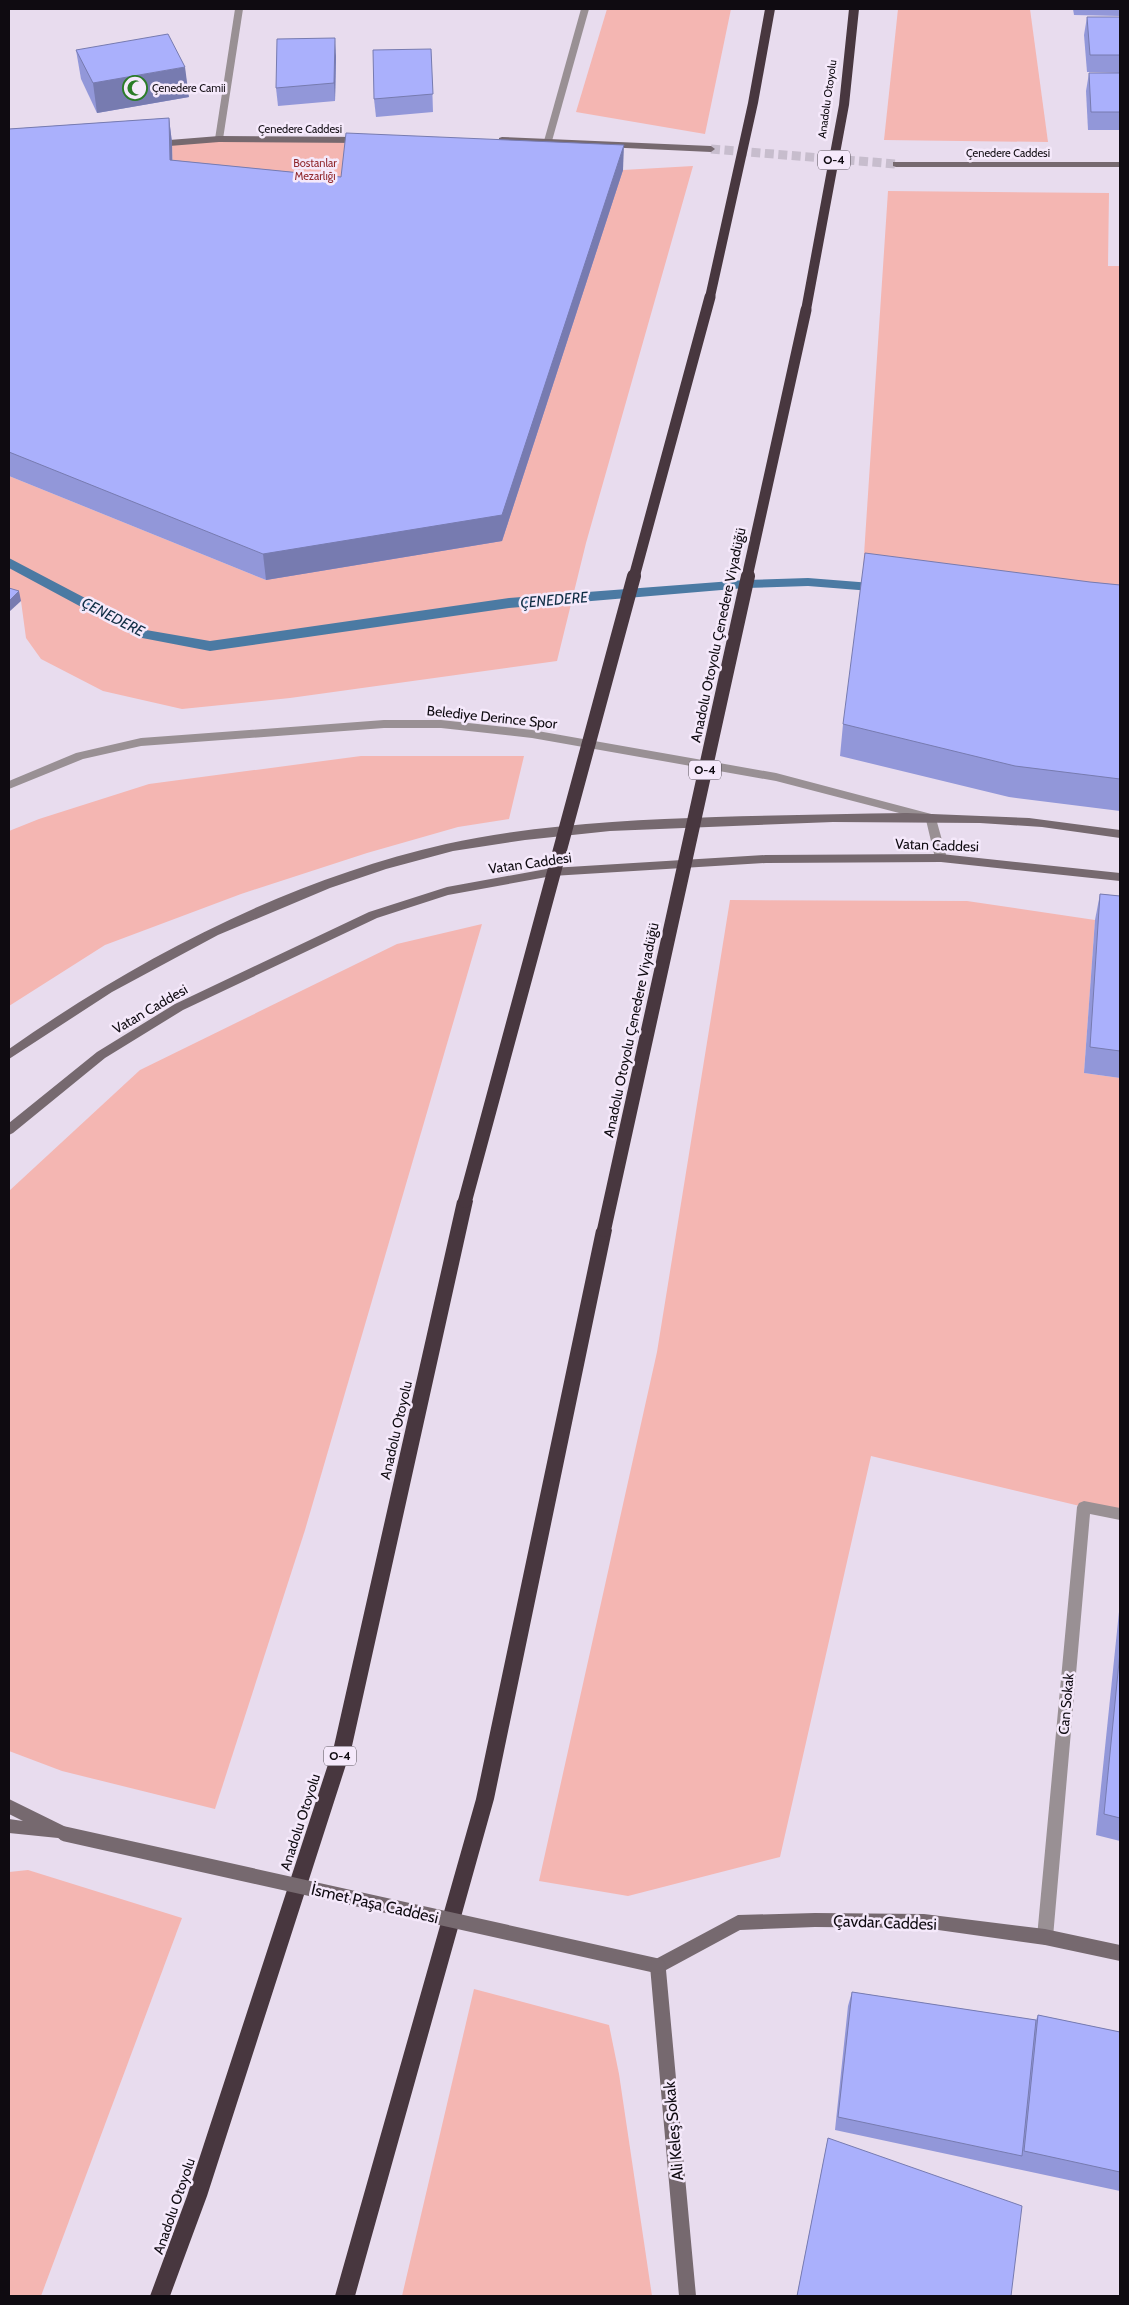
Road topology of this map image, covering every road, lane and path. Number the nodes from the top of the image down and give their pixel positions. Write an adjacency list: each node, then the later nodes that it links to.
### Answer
1 (239, 9): 5 (street)
2 (585, 9): 8 (street)
3 (770, 9): 28 (highway, Anadolu Otoyolu / O-4, bridge)
4 (854, 9): 13 (highway, Anadolu Otoyolu / O-4)
5 (219, 140): 6 (main road, Çenedere Caddesi); 9 (main road, Çenedere Caddesi)
6 (369, 140)
7 (488, 140): 8 (main road)
8 (548, 140): 10 (main road)
9 (143, 145)
10 (711, 149)
11 (896, 164): 12 (main road, Çenedere Caddesi)
12 (1120, 165)
13 (806, 310): 29 (highway, Anadolu Otoyolu Çenedere Viyadüğü / O-4, bridge)
14 (9, 784): 15 (street, Belediye Derince Spor)
15 (931, 818): 16 (main road, Vatan Caddesi); 17 (street); 19 (main road, Vatan Caddesi)
16 (1120, 834)
17 (941, 858): 18 (main road, Vatan Caddesi); 20 (main road, Vatan Caddesi)
18 (1120, 877)
19 (9, 1055)
20 (9, 1130)
21 (1120, 1514): 25 (street, Can Sokak)
22 (9, 1806): 24 (main road, İsmet Paşa Caddesi)
23 (9, 1826): 24 (main road)
24 (65, 1834): 27 (main road, İsmet Paşa Caddesi, bridge)
25 (1045, 1936): 26 (main road, Çavdar Caddesi); 27 (main road, Çavdar Caddesi)
26 (1120, 1953)
27 (658, 1966): 30 (main road, Ali Keleş Sokak)
28 (160, 2296)
29 (345, 2296)
30 (687, 2296)

